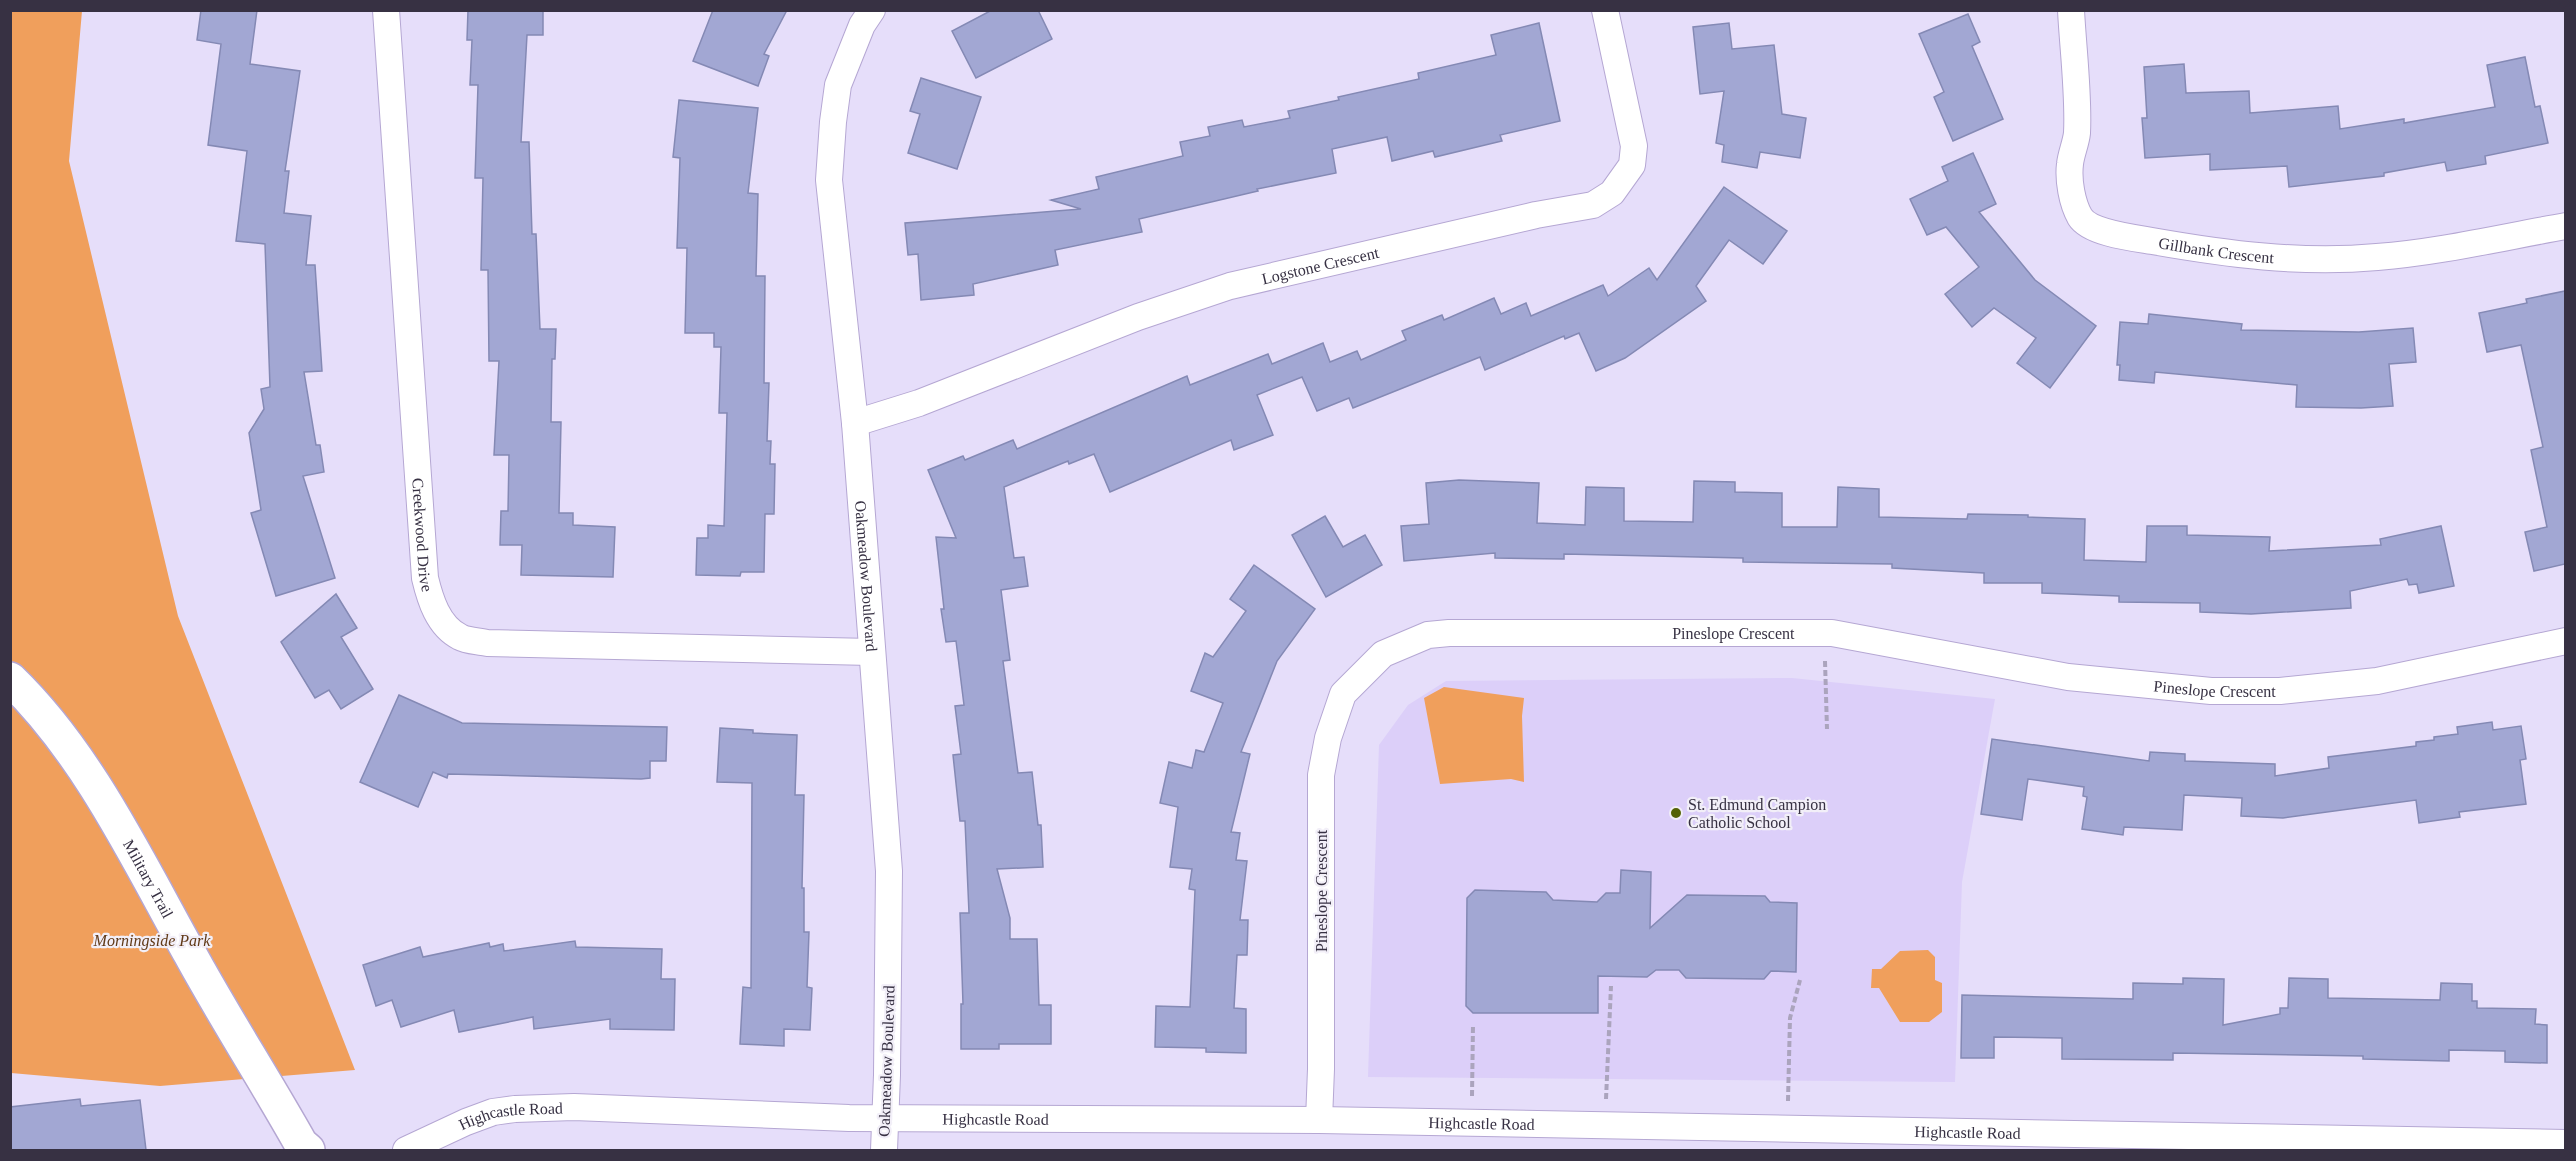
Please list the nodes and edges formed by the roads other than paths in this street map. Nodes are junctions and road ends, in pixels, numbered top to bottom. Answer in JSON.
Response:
{"nodes":[{"id":1,"x":386,"y":10,"type":"edge"},
{"id":2,"x":872,"y":10,"type":"edge"},
{"id":3,"x":1605,"y":10,"type":"edge"},
{"id":4,"x":2071,"y":10,"type":"edge"},
{"id":5,"x":2565,"y":226,"type":"edge"},
{"id":6,"x":855,"y":423,"type":"junction"},
{"id":7,"x":2565,"y":641,"type":"edge"},
{"id":8,"x":871,"y":652,"type":"junction"},
{"id":9,"x":10,"y":680,"type":"edge"},
{"id":10,"x":884,"y":1117,"type":"junction"},
{"id":11,"x":1318,"y":1120,"type":"junction"},
{"id":12,"x":2565,"y":1143,"type":"edge"},
{"id":13,"x":2340,"y":1145,"type":"edge"},
{"id":14,"x":308,"y":1150,"type":"edge"},
{"id":15,"x":406,"y":1150,"type":"edge"},
{"id":16,"x":884,"y":1150,"type":"edge"}],
"edges":[{"from":1,"to":8,"type":"street","name":"Creekwood Drive"},
{"from":2,"to":6,"type":"street","name":"Oakmeadow Boulevard"},
{"from":3,"to":6,"type":"street","name":"Logstone Crescent"},
{"from":4,"to":5,"type":"street","name":"Gillbank Crescent"},
{"from":6,"to":8,"type":"street","name":"Oakmeadow Boulevard"},
{"from":7,"to":11,"type":"street","name":"Pineslope Crescent"},
{"from":8,"to":10,"type":"street","name":"Oakmeadow Boulevard"},
{"from":9,"to":14,"type":"street","name":"Military Trail"},
{"from":10,"to":11,"type":"street","name":"Highcastle Road"},
{"from":10,"to":15,"type":"street","name":"Highcastle Road"},
{"from":10,"to":16,"type":"street","name":"Oakmeadow Boulevard"},
{"from":11,"to":13,"type":"street","name":"Highcastle Road"},
{"from":12,"to":13,"type":"street","name":"Highcastle Road"}]}
